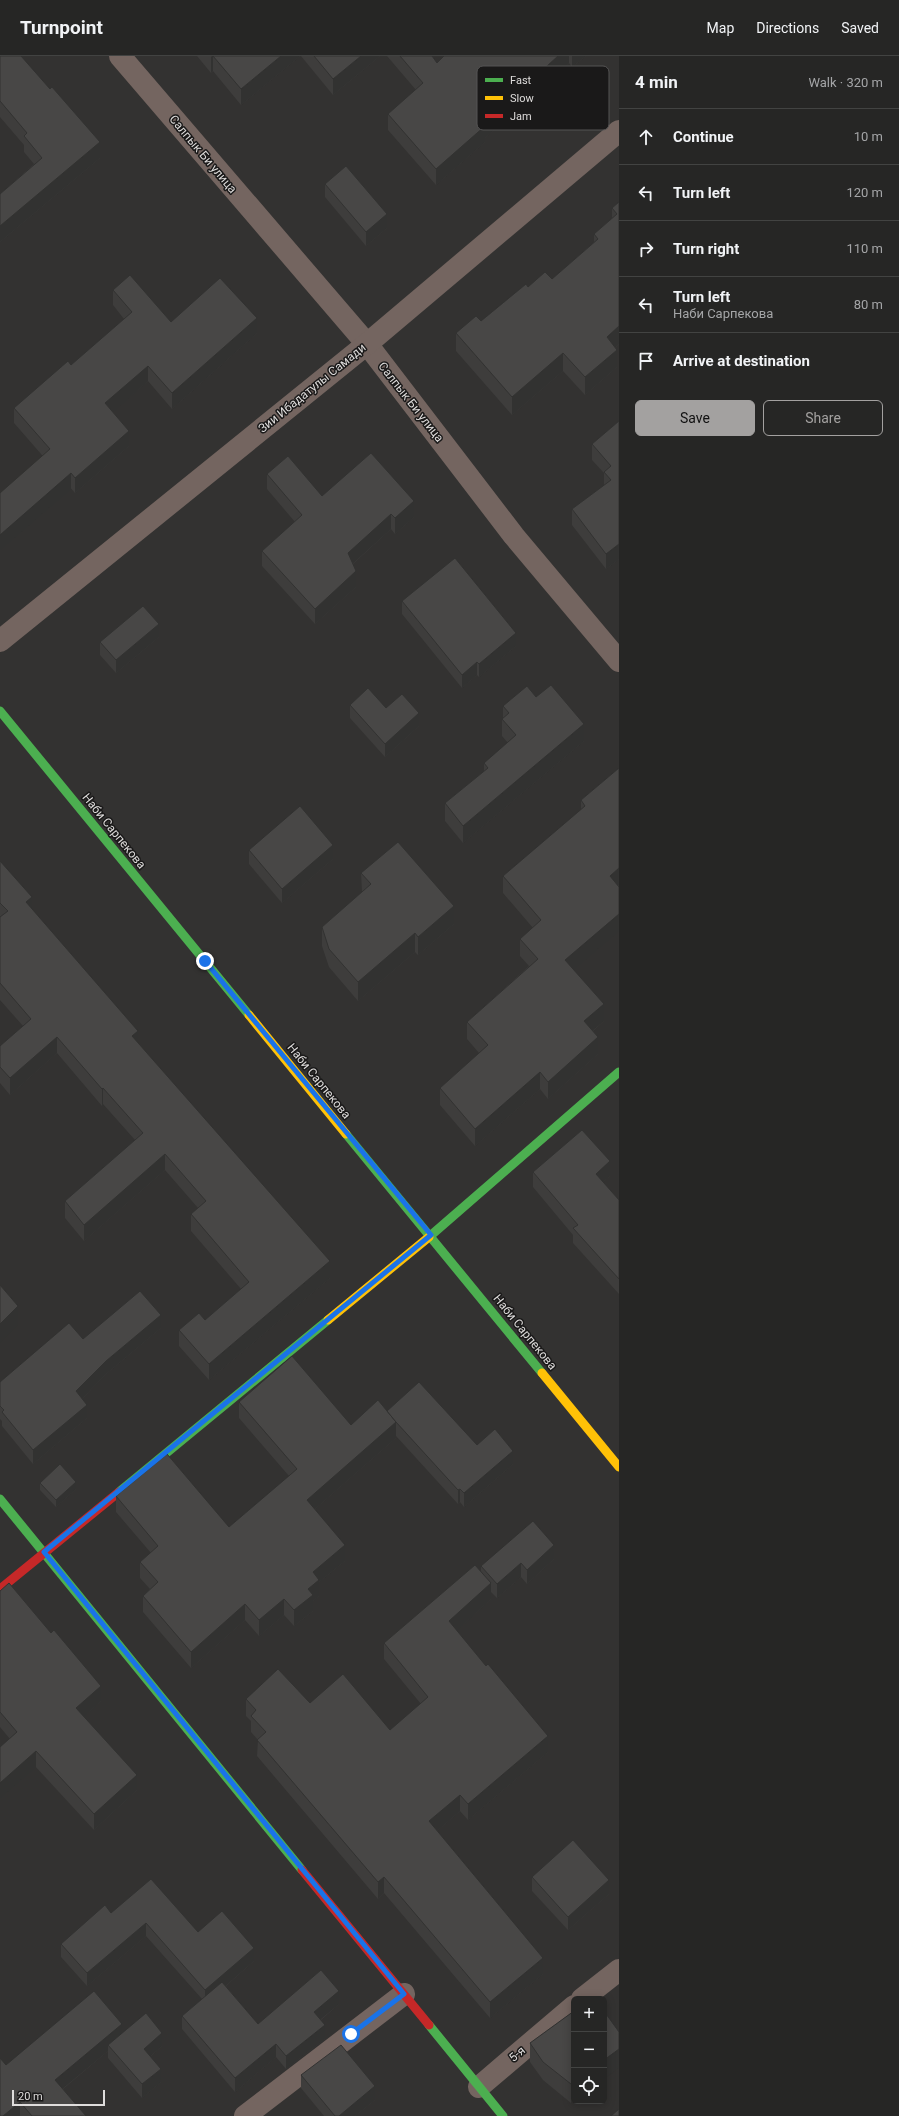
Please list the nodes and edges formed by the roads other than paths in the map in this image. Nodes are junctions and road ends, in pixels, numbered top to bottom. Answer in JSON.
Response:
{"nodes":[{"id":1,"x":120,"y":56,"type":"edge"},
{"id":2,"x":619,"y":130,"type":"edge"},
{"id":3,"x":367,"y":344,"type":"junction"},
{"id":4,"x":0,"y":641,"type":"edge"},
{"id":5,"x":619,"y":661,"type":"edge"},
{"id":6,"x":0,"y":711,"type":"edge"},
{"id":7,"x":619,"y":1072,"type":"edge"},
{"id":8,"x":431,"y":1235,"type":"junction"},
{"id":9,"x":619,"y":1467,"type":"edge"},
{"id":10,"x":0,"y":1500,"type":"edge"},
{"id":11,"x":44,"y":1552,"type":"junction"},
{"id":12,"x":0,"y":1589,"type":"edge"},
{"id":13,"x":619,"y":1970,"type":"edge"},
{"id":14,"x":404,"y":1994,"type":"junction"},
{"id":15,"x":586,"y":1996,"type":"edge"},
{"id":16,"x":571,"y":2009,"type":"edge"},
{"id":17,"x":479,"y":2087,"type":"junction"},
{"id":18,"x":245,"y":2116,"type":"edge"},
{"id":19,"x":503,"y":2116,"type":"edge"}],
"edges":[{"from":1,"to":3,"type":"street","name":"Салпык Би улица"},
{"from":2,"to":3,"type":"street","name":"Зии Ибадатулы Самади"},
{"from":3,"to":4,"type":"street","name":"Зии Ибадатулы Самади"},
{"from":3,"to":5,"type":"street","name":"Салпык Би улица"},
{"from":6,"to":8,"type":"street","name":"Наби Сарпекова"},
{"from":7,"to":8,"type":"street"},
{"from":8,"to":9,"type":"street","name":"Наби Сарпекова"},
{"from":8,"to":11,"type":"street"},
{"from":10,"to":11,"type":"street"},
{"from":11,"to":12,"type":"street"},
{"from":11,"to":14,"type":"street"},
{"from":13,"to":15,"type":"street"},
{"from":14,"to":17,"type":"street"},
{"from":14,"to":18,"type":"street"},
{"from":16,"to":17,"type":"street","name":"5-я"},
{"from":17,"to":19,"type":"street"}]}
